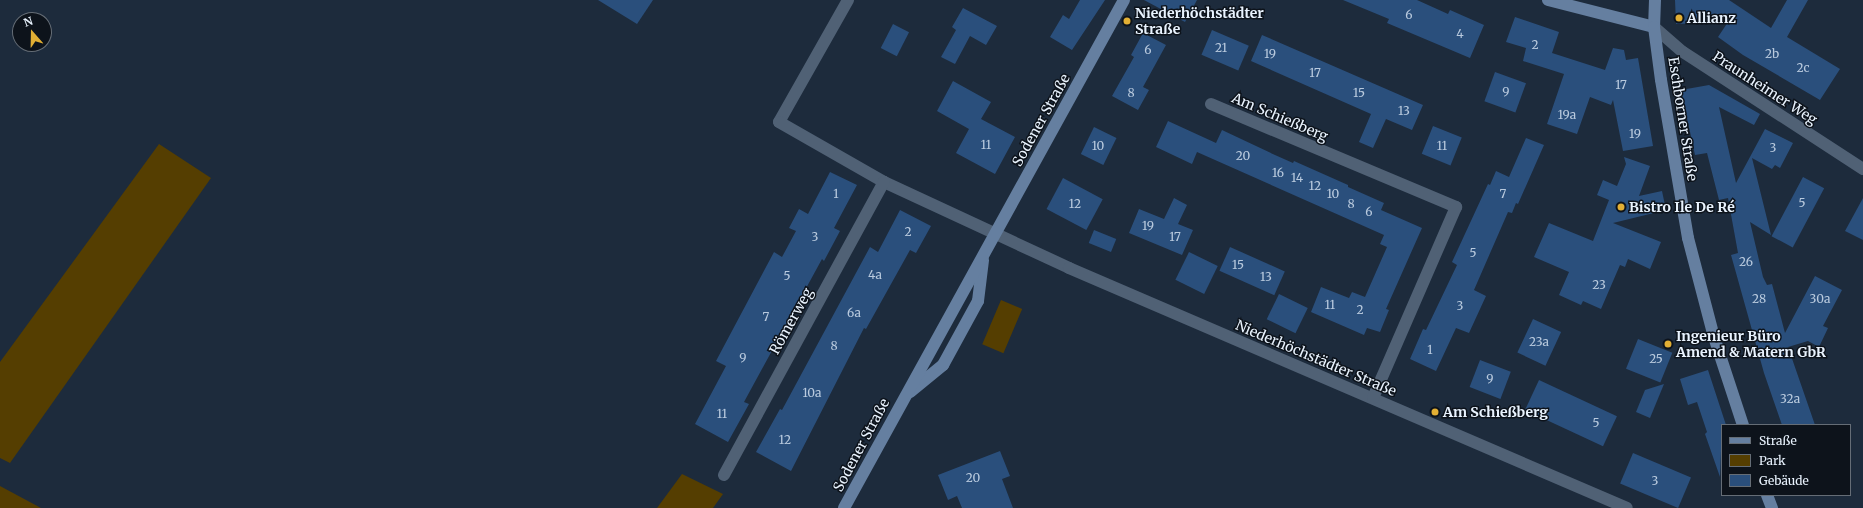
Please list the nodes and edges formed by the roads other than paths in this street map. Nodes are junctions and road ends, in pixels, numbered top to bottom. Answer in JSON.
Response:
{"nodes":[{"id":1,"x":848,"y":0,"type":"edge"},
{"id":2,"x":1124,"y":0,"type":"edge"},
{"id":3,"x":1548,"y":0,"type":"edge"},
{"id":4,"x":1654,"y":0,"type":"edge"},
{"id":5,"x":1654,"y":27,"type":"junction"},
{"id":6,"x":1211,"y":104,"type":"dead end"},
{"id":7,"x":1863,"y":169,"type":"edge"},
{"id":8,"x":884,"y":182,"type":"junction"},
{"id":9,"x":995,"y":234,"type":"junction"},
{"id":10,"x":984,"y":255,"type":"junction"},
{"id":11,"x":904,"y":397,"type":"junction"},
{"id":12,"x":1373,"y":398,"type":"junction"},
{"id":13,"x":1743,"y":424,"type":"edge"},
{"id":14,"x":724,"y":475,"type":"dead end"},
{"id":15,"x":1767,"y":496,"type":"edge"},
{"id":16,"x":844,"y":508,"type":"edge"},
{"id":17,"x":1627,"y":508,"type":"edge"},
{"id":18,"x":1772,"y":508,"type":"edge"}],
"edges":[{"from":1,"to":8,"type":"street","name":"Niederhöchstädter Straße"},
{"from":2,"to":9,"type":"main road","name":"Sodener Straße"},
{"from":3,"to":5,"type":"main road"},
{"from":4,"to":5,"type":"main road","name":"Eschborner Straße"},
{"from":5,"to":7,"type":"street","name":"Praunheimer Weg"},
{"from":5,"to":13,"type":"main road","name":"Eschborner Straße"},
{"from":6,"to":12,"type":"street","name":"Am Schießberg"},
{"from":8,"to":9,"type":"street","name":"Niederhöchstädter Straße"},
{"from":8,"to":14,"type":"street","name":"Römerweg"},
{"from":9,"to":10,"type":"main road","name":"Sodener Straße"},
{"from":9,"to":12,"type":"street","name":"Niederhöchstädter Straße"},
{"from":10,"to":11,"type":"main road","name":"Sodener Straße"},
{"from":10,"to":11,"type":"main road","name":"Sodener Straße"},
{"from":11,"to":16,"type":"main road","name":"Sodener Straße"},
{"from":12,"to":17,"type":"street","name":"Niederhöchstädter Straße"},
{"from":15,"to":18,"type":"main road"}]}
